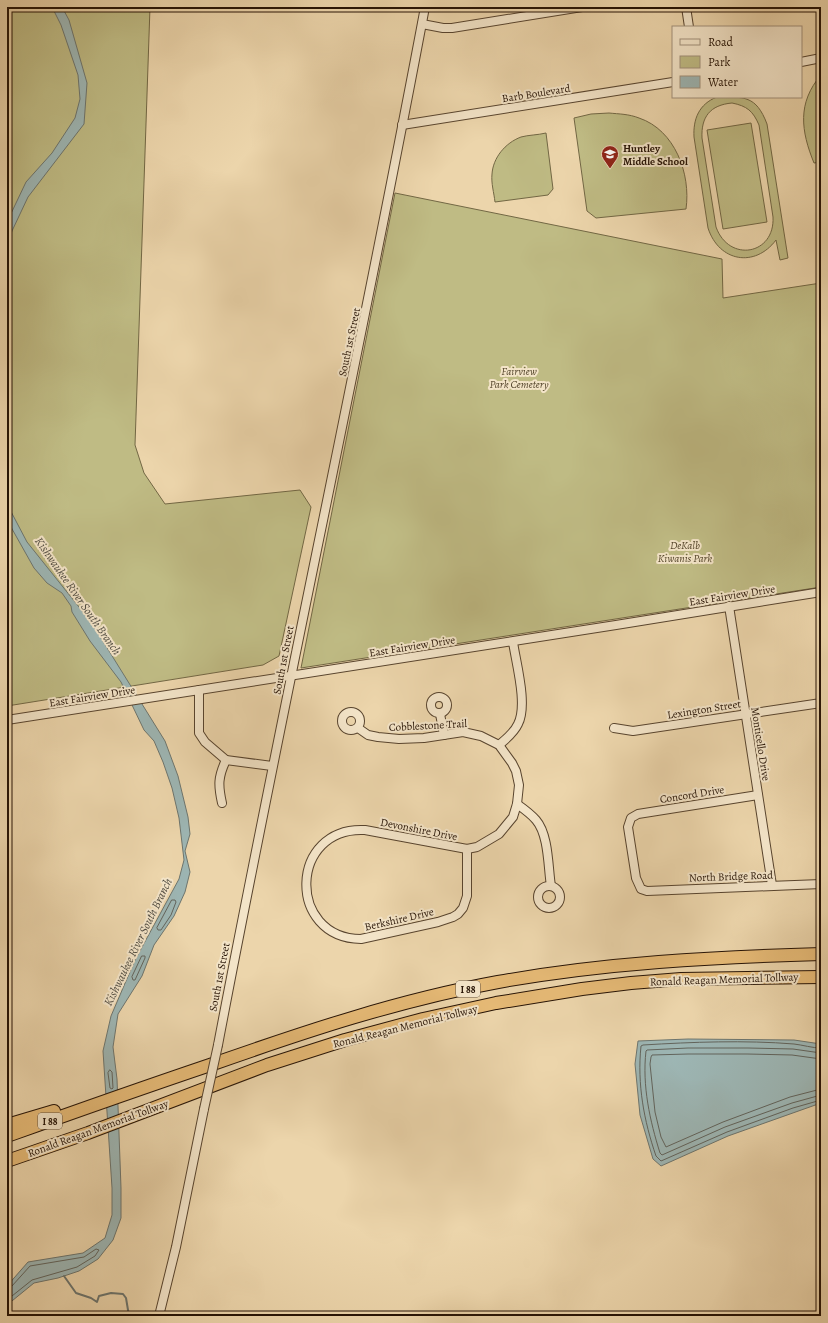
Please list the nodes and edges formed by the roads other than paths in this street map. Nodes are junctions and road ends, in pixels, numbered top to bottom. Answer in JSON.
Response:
{"nodes":[{"id":1,"x":425,"y":7,"type":"edge"},
{"id":2,"x":582,"y":7,"type":"edge"},
{"id":3,"x":686,"y":7,"type":"edge"},
{"id":4,"x":422,"y":24,"type":"junction"},
{"id":5,"x":689,"y":26,"type":"edge"},
{"id":6,"x":821,"y":58,"type":"edge"},
{"id":7,"x":802,"y":62,"type":"edge"},
{"id":8,"x":672,"y":82,"type":"edge"},
{"id":9,"x":402,"y":125,"type":"junction"},
{"id":10,"x":821,"y":592,"type":"edge"},
{"id":11,"x":728,"y":606,"type":"junction"},
{"id":12,"x":512,"y":642,"type":"junction"},
{"id":13,"x":291,"y":676,"type":"junction"},
{"id":14,"x":199,"y":690,"type":"junction"},
{"id":15,"x":821,"y":703,"type":"edge"},
{"id":16,"x":440,"y":714,"type":"dead end"},
{"id":17,"x":745,"y":714,"type":"junction"},
{"id":18,"x":7,"y":720,"type":"edge"},
{"id":19,"x":358,"y":728,"type":"dead end"},
{"id":20,"x":614,"y":728,"type":"dead end"},
{"id":21,"x":444,"y":735,"type":"junction"},
{"id":22,"x":499,"y":745,"type":"junction"},
{"id":23,"x":226,"y":760,"type":"junction"},
{"id":24,"x":272,"y":766,"type":"junction"},
{"id":25,"x":758,"y":795,"type":"junction"},
{"id":26,"x":222,"y":803,"type":"dead end"},
{"id":27,"x":518,"y":804,"type":"junction"},
{"id":28,"x":468,"y":849,"type":"junction"},
{"id":29,"x":310,"y":863,"type":"joint"},
{"id":30,"x":821,"y":884,"type":"edge"},
{"id":31,"x":772,"y":885,"type":"junction"},
{"id":32,"x":551,"y":886,"type":"dead end"},
{"id":33,"x":642,"y":890,"type":"joint"},
{"id":34,"x":821,"y":954,"type":"edge"},
{"id":35,"x":821,"y":977,"type":"edge"},
{"id":36,"x":93,"y":1104,"type":"junction"},
{"id":37,"x":7,"y":1125,"type":"edge"},
{"id":38,"x":7,"y":1136,"type":"edge"},
{"id":39,"x":7,"y":1162,"type":"edge"},
{"id":40,"x":159,"y":1316,"type":"edge"}],
"edges":[{"from":1,"to":4,"type":"street","name":"South 1st Street"},
{"from":2,"to":4,"type":"street"},
{"from":3,"to":5,"type":"street"},
{"from":4,"to":9,"type":"street","name":"South 1st Street"},
{"from":6,"to":7,"type":"street"},
{"from":8,"to":9,"type":"street","name":"Barb Boulevard"},
{"from":9,"to":13,"type":"street","name":"South 1st Street"},
{"from":10,"to":11,"type":"street","name":"East Fairview Drive"},
{"from":11,"to":12,"type":"street","name":"East Fairview Drive"},
{"from":11,"to":17,"type":"street","name":"Monticello Drive"},
{"from":12,"to":13,"type":"street","name":"East Fairview Drive"},
{"from":12,"to":22,"type":"street"},
{"from":13,"to":14,"type":"street","name":"East Fairview Drive"},
{"from":13,"to":24,"type":"street","name":"South 1st Street"},
{"from":14,"to":18,"type":"street","name":"East Fairview Drive"},
{"from":14,"to":23,"type":"street"},
{"from":15,"to":17,"type":"street","name":"Lexington Street"},
{"from":16,"to":21,"type":"street"},
{"from":17,"to":20,"type":"street","name":"Lexington Street"},
{"from":17,"to":25,"type":"street","name":"Monticello Drive"},
{"from":19,"to":21,"type":"street","name":"Cobblestone Trail"},
{"from":21,"to":22,"type":"street","name":"Cobblestone Trail"},
{"from":22,"to":27,"type":"street"},
{"from":23,"to":24,"type":"street"},
{"from":23,"to":26,"type":"street"},
{"from":24,"to":40,"type":"street","name":"South 1st Street","bridge":true},
{"from":25,"to":31,"type":"street","name":"Monticello Drive"},
{"from":25,"to":33,"type":"street","name":"Concord Drive"},
{"from":27,"to":28,"type":"street","name":"Devonshire Drive"},
{"from":27,"to":32,"type":"street"},
{"from":28,"to":29,"type":"street","name":"Devonshire Drive"},
{"from":28,"to":29,"type":"street","name":"Berkshire Drive"},
{"from":30,"to":31,"type":"street","name":"North Bridge Road"},
{"from":31,"to":33,"type":"street","name":"North Bridge Road"},
{"from":34,"to":36,"type":"highway","name":"Ronald Reagan Memorial Tollway","number":"I 88"},
{"from":35,"to":39,"type":"highway","name":"Ronald Reagan Memorial Tollway","number":"I 88"},
{"from":36,"to":37,"type":"highway"},
{"from":36,"to":38,"type":"highway","name":"Ronald Reagan Memorial Tollway","number":"I 88"}]}
